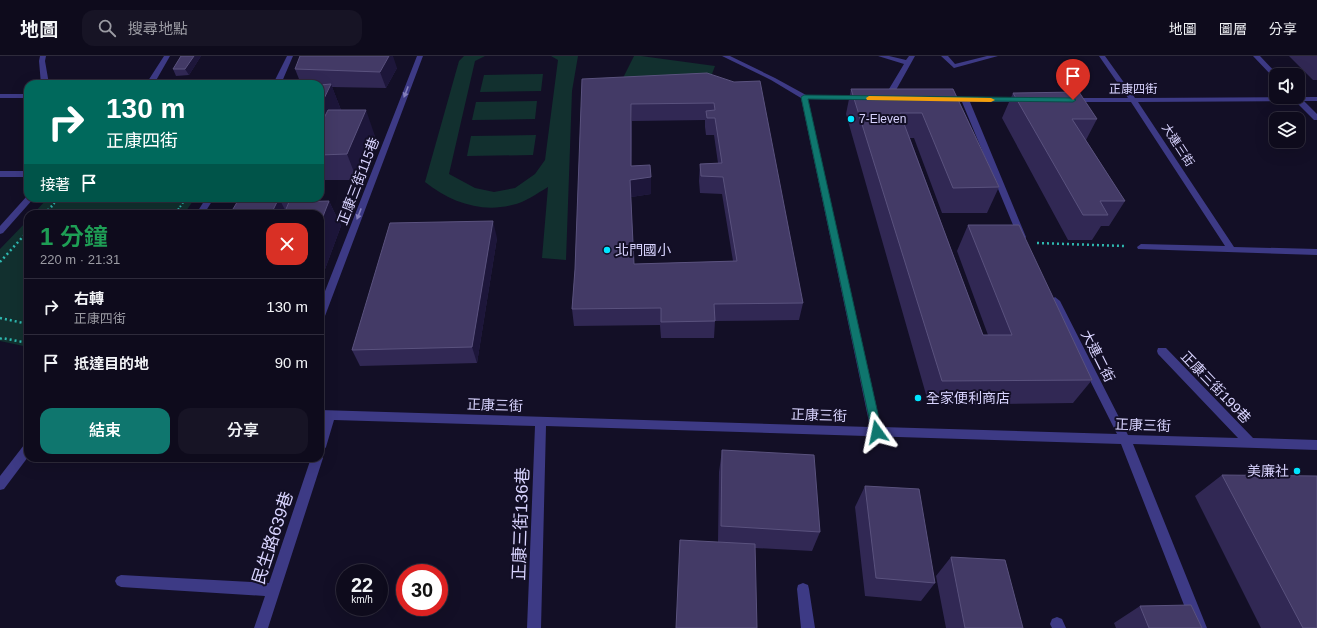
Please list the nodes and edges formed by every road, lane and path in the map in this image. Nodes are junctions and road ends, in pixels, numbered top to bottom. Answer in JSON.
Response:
{"nodes":[{"id":1,"x":42,"y":56,"type":"edge"},
{"id":2,"x":167,"y":56,"type":"edge"},
{"id":3,"x":290,"y":56,"type":"edge"},
{"id":4,"x":420,"y":56,"type":"edge"},
{"id":5,"x":725,"y":56,"type":"edge"},
{"id":6,"x":882,"y":56,"type":"edge"},
{"id":7,"x":944,"y":56,"type":"edge"},
{"id":8,"x":995,"y":56,"type":"edge"},
{"id":9,"x":1102,"y":56,"type":"edge"},
{"id":10,"x":1256,"y":56,"type":"edge"},
{"id":11,"x":910,"y":60,"type":"edge"},
{"id":12,"x":1269,"y":70,"type":"edge"},
{"id":13,"x":44,"y":80,"type":"edge"},
{"id":14,"x":152,"y":80,"type":"edge"},
{"id":15,"x":279,"y":80,"type":"edge"},
{"id":16,"x":0,"y":96,"type":"edge"},
{"id":17,"x":24,"y":96,"type":"edge"},
{"id":18,"x":804,"y":97,"type":"junction"},
{"id":19,"x":1269,"y":98,"type":"edge"},
{"id":20,"x":1305,"y":98,"type":"edge"},
{"id":21,"x":1317,"y":98,"type":"edge"},
{"id":22,"x":950,"y":100,"type":"edge"},
{"id":23,"x":965,"y":100,"type":"junction"},
{"id":24,"x":1027,"y":100,"type":"edge"},
{"id":25,"x":1065,"y":100,"type":"edge"},
{"id":26,"x":1134,"y":100,"type":"junction"},
{"id":27,"x":1302,"y":104,"type":"edge"},
{"id":28,"x":1317,"y":118,"type":"edge"},
{"id":29,"x":0,"y":174,"type":"edge"},
{"id":30,"x":24,"y":174,"type":"edge"},
{"id":31,"x":26,"y":202,"type":"edge"},
{"id":32,"x":55,"y":202,"type":"edge"},
{"id":33,"x":48,"y":210,"type":"edge"},
{"id":34,"x":0,"y":231,"type":"edge"},
{"id":35,"x":24,"y":235,"type":"edge"},
{"id":36,"x":1026,"y":246,"type":"joint"},
{"id":37,"x":1141,"y":247,"type":"joint"},
{"id":38,"x":1231,"y":249,"type":"junction"},
{"id":39,"x":1317,"y":252,"type":"edge"},
{"id":40,"x":0,"y":262,"type":"edge"},
{"id":41,"x":1050,"y":292,"type":"edge"},
{"id":42,"x":324,"y":306,"type":"edge"},
{"id":43,"x":0,"y":318,"type":"edge"},
{"id":44,"x":24,"y":323,"type":"edge"},
{"id":45,"x":0,"y":340,"type":"edge"},
{"id":46,"x":24,"y":342,"type":"edge"},
{"id":47,"x":1162,"y":351,"type":"dead end"},
{"id":48,"x":325,"y":415,"type":"edge"},
{"id":49,"x":541,"y":422,"type":"junction"},
{"id":50,"x":877,"y":432,"type":"junction"},
{"id":51,"x":1125,"y":439,"type":"junction"},
{"id":52,"x":1250,"y":443,"type":"junction"},
{"id":53,"x":1317,"y":445,"type":"edge"},
{"id":54,"x":24,"y":453,"type":"edge"},
{"id":55,"x":315,"y":462,"type":"edge"},
{"id":56,"x":0,"y":485,"type":"edge"},
{"id":57,"x":121,"y":581,"type":"dead end"},
{"id":58,"x":803,"y":589,"type":"dead end"},
{"id":59,"x":274,"y":590,"type":"junction"},
{"id":60,"x":261,"y":628,"type":"edge"},
{"id":61,"x":534,"y":628,"type":"edge"},
{"id":62,"x":808,"y":628,"type":"edge"},
{"id":63,"x":1200,"y":628,"type":"edge"}],
"edges":[{"from":1,"to":13,"type":"street"},
{"from":2,"to":14,"type":"street"},
{"from":3,"to":15,"type":"street"},
{"from":4,"to":42,"type":"street","name":"正康三街115巷","one_way":true},
{"from":5,"to":18,"type":"street"},
{"from":6,"to":11,"type":"street"},
{"from":7,"to":8,"type":"street"},
{"from":9,"to":26,"type":"street","name":"大連三街"},
{"from":10,"to":12,"type":"street"},
{"from":11,"to":18,"type":"street"},
{"from":16,"to":17,"type":"street"},
{"from":18,"to":50,"type":"street"},
{"from":19,"to":26,"type":"street","name":"正康四街"},
{"from":20,"to":21,"type":"street","name":"正康四街"},
{"from":22,"to":23,"type":"street"},
{"from":23,"to":24,"type":"street"},
{"from":23,"to":36,"type":"street"},
{"from":25,"to":26,"type":"street","name":"正康四街"},
{"from":26,"to":38,"type":"street","name":"大連三街"},
{"from":27,"to":28,"type":"street"},
{"from":29,"to":30,"type":"street"},
{"from":31,"to":34,"type":"street"},
{"from":32,"to":33,"type":"path"},
{"from":35,"to":40,"type":"path"},
{"from":36,"to":37,"type":"path"},
{"from":37,"to":38,"type":"street"},
{"from":38,"to":39,"type":"street"},
{"from":41,"to":51,"type":"street","name":"大連二街"},
{"from":43,"to":44,"type":"path"},
{"from":45,"to":46,"type":"path"},
{"from":47,"to":52,"type":"street","name":"正康三街199巷"},
{"from":48,"to":49,"type":"street","name":"正康三街"},
{"from":49,"to":50,"type":"street","name":"正康三街"},
{"from":49,"to":61,"type":"street","name":"正康三街136巷"},
{"from":50,"to":51,"type":"street","name":"正康三街"},
{"from":51,"to":52,"type":"street","name":"正康三街"},
{"from":51,"to":63,"type":"street","name":"大連二街"},
{"from":52,"to":53,"type":"street","name":"正康三街"},
{"from":54,"to":56,"type":"street"},
{"from":55,"to":59,"type":"street","name":"民生路639巷"},
{"from":57,"to":59,"type":"street"},
{"from":58,"to":62,"type":"street"},
{"from":59,"to":60,"type":"street","name":"民生路639巷"}]}
